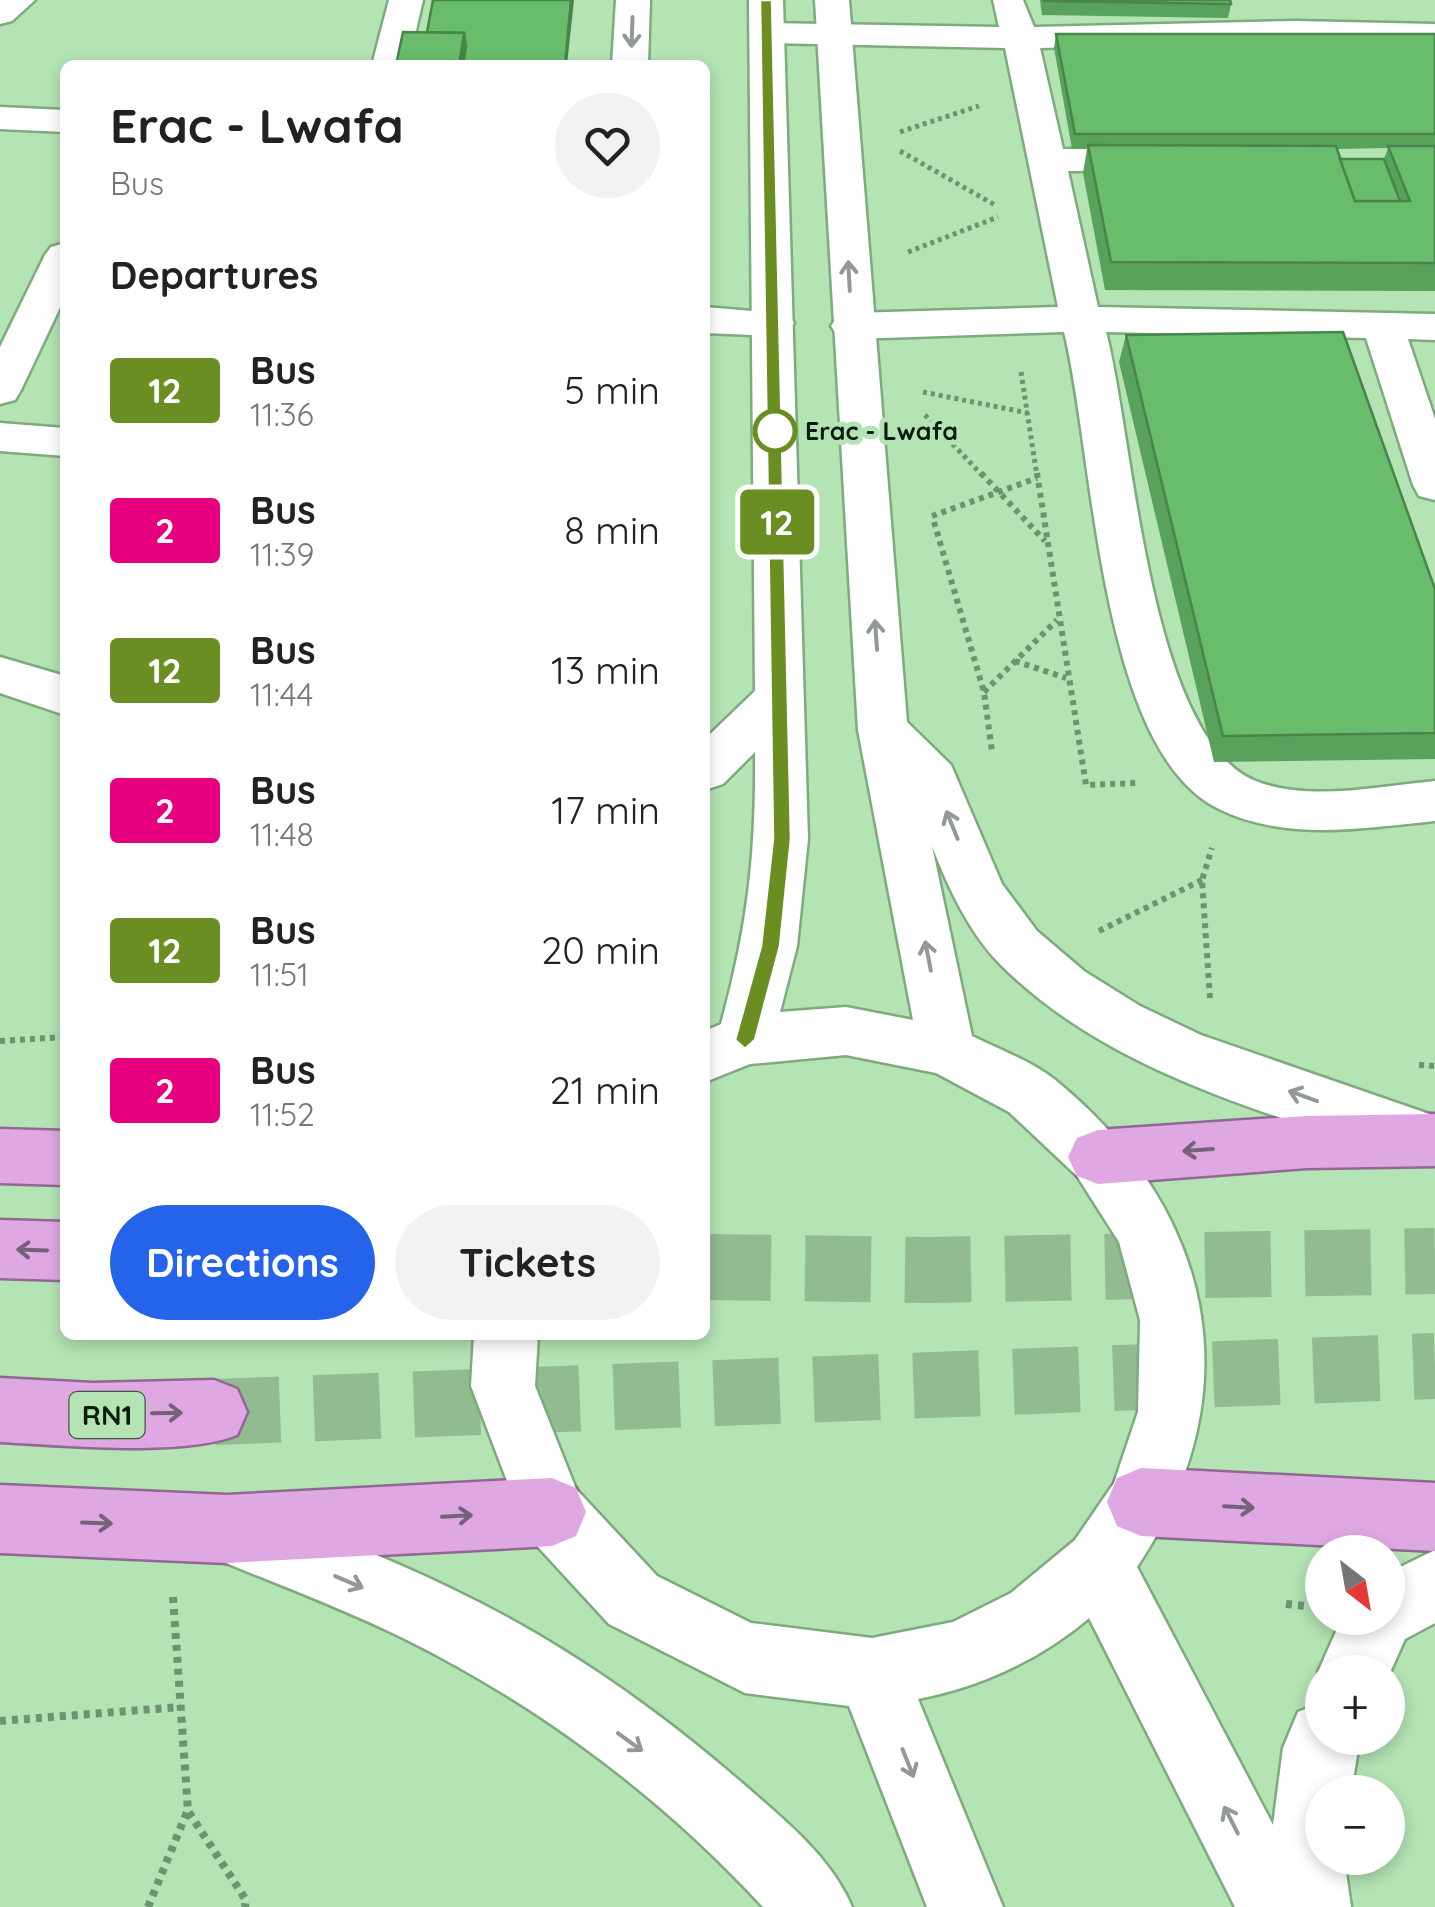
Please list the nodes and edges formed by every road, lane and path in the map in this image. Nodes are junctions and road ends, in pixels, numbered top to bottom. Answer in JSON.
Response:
{"nodes":[{"id":1,"x":18,"y":0,"type":"edge"},
{"id":2,"x":406,"y":0,"type":"edge"},
{"id":3,"x":633,"y":0,"type":"edge"},
{"id":4,"x":1008,"y":0,"type":"edge"},
{"id":5,"x":0,"y":14,"type":"edge"},
{"id":6,"x":1288,"y":16,"type":"edge"},
{"id":7,"x":767,"y":17,"type":"edge"},
{"id":8,"x":834,"y":17,"type":"edge"},
{"id":9,"x":1435,"y":34,"type":"edge"},
{"id":10,"x":1020,"y":38,"type":"junction"},
{"id":11,"x":391,"y":60,"type":"edge"},
{"id":12,"x":630,"y":60,"type":"edge"},
{"id":13,"x":0,"y":118,"type":"edge"},
{"id":14,"x":60,"y":121,"type":"edge"},
{"id":15,"x":982,"y":122,"type":"dead end"},
{"id":16,"x":893,"y":134,"type":"dead end"},
{"id":17,"x":1047,"y":160,"type":"junction"},
{"id":18,"x":1202,"y":161,"type":"edge"},
{"id":19,"x":897,"y":165,"type":"dead end"},
{"id":20,"x":993,"y":189,"type":"dead end"},
{"id":21,"x":995,"y":206,"type":"junction"},
{"id":22,"x":906,"y":235,"type":"dead end"},
{"id":23,"x":60,"y":277,"type":"edge"},
{"id":24,"x":710,"y":320,"type":"edge"},
{"id":25,"x":1080,"y":320,"type":"junction"},
{"id":26,"x":773,"y":322,"type":"junction"},
{"id":27,"x":852,"y":326,"type":"junction"},
{"id":28,"x":1383,"y":327,"type":"junction"},
{"id":29,"x":1435,"y":327,"type":"edge"},
{"id":30,"x":1020,"y":364,"type":"dead end"},
{"id":31,"x":922,"y":373,"type":"dead end"},
{"id":32,"x":0,"y":390,"type":"edge"},
{"id":33,"x":923,"y":392,"type":"junction"},
{"id":34,"x":1028,"y":413,"type":"junction"},
{"id":35,"x":924,"y":415,"type":"junction"},
{"id":36,"x":926,"y":432,"type":"dead end"},
{"id":37,"x":0,"y":437,"type":"edge"},
{"id":38,"x":60,"y":442,"type":"edge"},
{"id":39,"x":1037,"y":478,"type":"junction"},
{"id":40,"x":1435,"y":486,"type":"edge"},
{"id":41,"x":998,"y":493,"type":"junction"},
{"id":42,"x":931,"y":499,"type":"dead end"},
{"id":43,"x":932,"y":516,"type":"junction"},
{"id":44,"x":1046,"y":542,"type":"junction"},
{"id":45,"x":1058,"y":620,"type":"junction"},
{"id":46,"x":1015,"y":661,"type":"junction"},
{"id":47,"x":0,"y":674,"type":"edge"},
{"id":48,"x":1066,"y":678,"type":"junction"},
{"id":49,"x":984,"y":692,"type":"junction"},
{"id":50,"x":60,"y":695,"type":"edge"},
{"id":51,"x":780,"y":696,"type":"junction"},
{"id":52,"x":883,"y":730,"type":"junction"},
{"id":53,"x":710,"y":765,"type":"edge"},
{"id":54,"x":995,"y":771,"type":"dead end"},
{"id":55,"x":1150,"y":782,"type":"dead end"},
{"id":56,"x":1230,"y":791,"type":"junction"},
{"id":57,"x":1435,"y":800,"type":"edge"},
{"id":58,"x":1202,"y":880,"type":"junction"},
{"id":59,"x":1092,"y":935,"type":"dead end"},
{"id":60,"x":1210,"y":1004,"type":"dead end"},
{"id":61,"x":60,"y":1038,"type":"edge"},
{"id":62,"x":0,"y":1041,"type":"edge"},
{"id":63,"x":725,"y":1048,"type":"edge"},
{"id":64,"x":946,"y":1052,"type":"junction"},
{"id":65,"x":1431,"y":1140,"type":"edge"},
{"id":66,"x":0,"y":1156,"type":"edge"},
{"id":67,"x":1098,"y":1157,"type":"junction"},
{"id":68,"x":60,"y":1158,"type":"edge"},
{"id":69,"x":0,"y":1249,"type":"edge"},
{"id":70,"x":60,"y":1252,"type":"edge"},
{"id":71,"x":506,"y":1340,"type":"edge"},
{"id":72,"x":0,"y":1410,"type":"edge"},
{"id":73,"x":214,"y":1412,"type":"tunnel mouth"},
{"id":74,"x":1142,"y":1502,"type":"junction"},
{"id":75,"x":552,"y":1512,"type":"junction"},
{"id":76,"x":1435,"y":1517,"type":"edge"},
{"id":77,"x":0,"y":1519,"type":"edge"},
{"id":78,"x":198,"y":1528,"type":"junction"},
{"id":79,"x":1098,"y":1564,"type":"junction"},
{"id":80,"x":1435,"y":1584,"type":"edge"},
{"id":81,"x":1405,"y":1601,"type":"edge"},
{"id":82,"x":872,"y":1673,"type":"junction"},
{"id":83,"x":180,"y":1707,"type":"junction"},
{"id":84,"x":0,"y":1721,"type":"edge"},
{"id":85,"x":1317,"y":1755,"type":"edge"},
{"id":86,"x":188,"y":1811,"type":"junction"},
{"id":87,"x":148,"y":1907,"type":"edge"},
{"id":88,"x":245,"y":1907,"type":"edge"},
{"id":89,"x":814,"y":1907,"type":"edge"},
{"id":90,"x":965,"y":1907,"type":"edge"},
{"id":91,"x":1275,"y":1907,"type":"edge"},
{"id":92,"x":1313,"y":1907,"type":"edge"}],
"edges":[{"from":1,"to":5,"type":"main road"},
{"from":2,"to":11,"type":"main road"},
{"from":3,"to":12,"type":"main road","one_way":true},
{"from":4,"to":10,"type":"main road"},
{"from":6,"to":9,"type":"main road"},
{"from":6,"to":10,"type":"main road"},
{"from":7,"to":8,"type":"main road"},
{"from":7,"to":26,"type":"main road"},
{"from":8,"to":10,"type":"main road"},
{"from":27,"to":8,"type":"main road","one_way":true},
{"from":10,"to":17,"type":"main road"},
{"from":13,"to":14,"type":"main road"},
{"from":15,"to":16,"type":"path"},
{"from":17,"to":18,"type":"main road"},
{"from":17,"to":25,"type":"main road"},
{"from":19,"to":21,"type":"path"},
{"from":20,"to":21,"type":"path"},
{"from":21,"to":22,"type":"path"},
{"from":23,"to":32,"type":"main road"},
{"from":24,"to":26,"type":"main road"},
{"from":25,"to":27,"type":"main road"},
{"from":25,"to":28,"type":"main road"},
{"from":25,"to":56,"type":"main road"},
{"from":26,"to":51,"type":"main road"},
{"from":52,"to":27,"type":"main road","one_way":true},
{"from":28,"to":29,"type":"main road"},
{"from":28,"to":40,"type":"main road"},
{"from":30,"to":34,"type":"path"},
{"from":31,"to":33,"type":"path"},
{"from":33,"to":34,"type":"path"},
{"from":33,"to":35,"type":"path"},
{"from":34,"to":39,"type":"path"},
{"from":35,"to":36,"type":"path"},
{"from":35,"to":41,"type":"path"},
{"from":37,"to":38,"type":"main road"},
{"from":39,"to":41,"type":"path"},
{"from":39,"to":44,"type":"path"},
{"from":41,"to":43,"type":"path"},
{"from":41,"to":44,"type":"path"},
{"from":42,"to":43,"type":"path"},
{"from":43,"to":49,"type":"path"},
{"from":44,"to":45,"type":"path"},
{"from":45,"to":46,"type":"path"},
{"from":45,"to":48,"type":"path"},
{"from":46,"to":48,"type":"path"},
{"from":46,"to":49,"type":"path"},
{"from":47,"to":50,"type":"main road"},
{"from":48,"to":55,"type":"path"},
{"from":49,"to":54,"type":"path"},
{"from":51,"to":53,"type":"main road"},
{"from":51,"to":63,"type":"main road"},
{"from":64,"to":52,"type":"main road","one_way":true},
{"from":65,"to":52,"type":"main road","one_way":true},
{"from":56,"to":57,"type":"main road"},
{"from":56,"to":58,"type":"path"},
{"from":58,"to":59,"type":"path"},
{"from":58,"to":60,"type":"path"},
{"from":61,"to":62,"type":"path"},
{"from":63,"to":64,"type":"main road"},
{"from":64,"to":67,"type":"main road"},
{"from":65,"to":67,"type":"highway","one_way":true},
{"from":66,"to":68,"type":"highway"},
{"from":67,"to":74,"type":"main road"},
{"from":70,"to":69,"type":"highway","one_way":true},
{"from":71,"to":75,"type":"main road"},
{"from":72,"to":73,"type":"highway","number":"RN1","one_way":true},
{"from":74,"to":76,"type":"highway","one_way":true},
{"from":74,"to":79,"type":"main road"},
{"from":78,"to":75,"type":"highway","one_way":true},
{"from":75,"to":82,"type":"main road"},
{"from":77,"to":78,"type":"highway","one_way":true},
{"from":78,"to":83,"type":"path"},
{"from":78,"to":89,"type":"main road","one_way":true},
{"from":79,"to":82,"type":"main road"},
{"from":91,"to":79,"type":"main road","one_way":true},
{"from":80,"to":81,"type":"main road"},
{"from":82,"to":90,"type":"main road","one_way":true},
{"from":83,"to":84,"type":"path"},
{"from":83,"to":86,"type":"path"},
{"from":85,"to":92,"type":"main road"},
{"from":86,"to":87,"type":"path"},
{"from":86,"to":88,"type":"path"}]}
